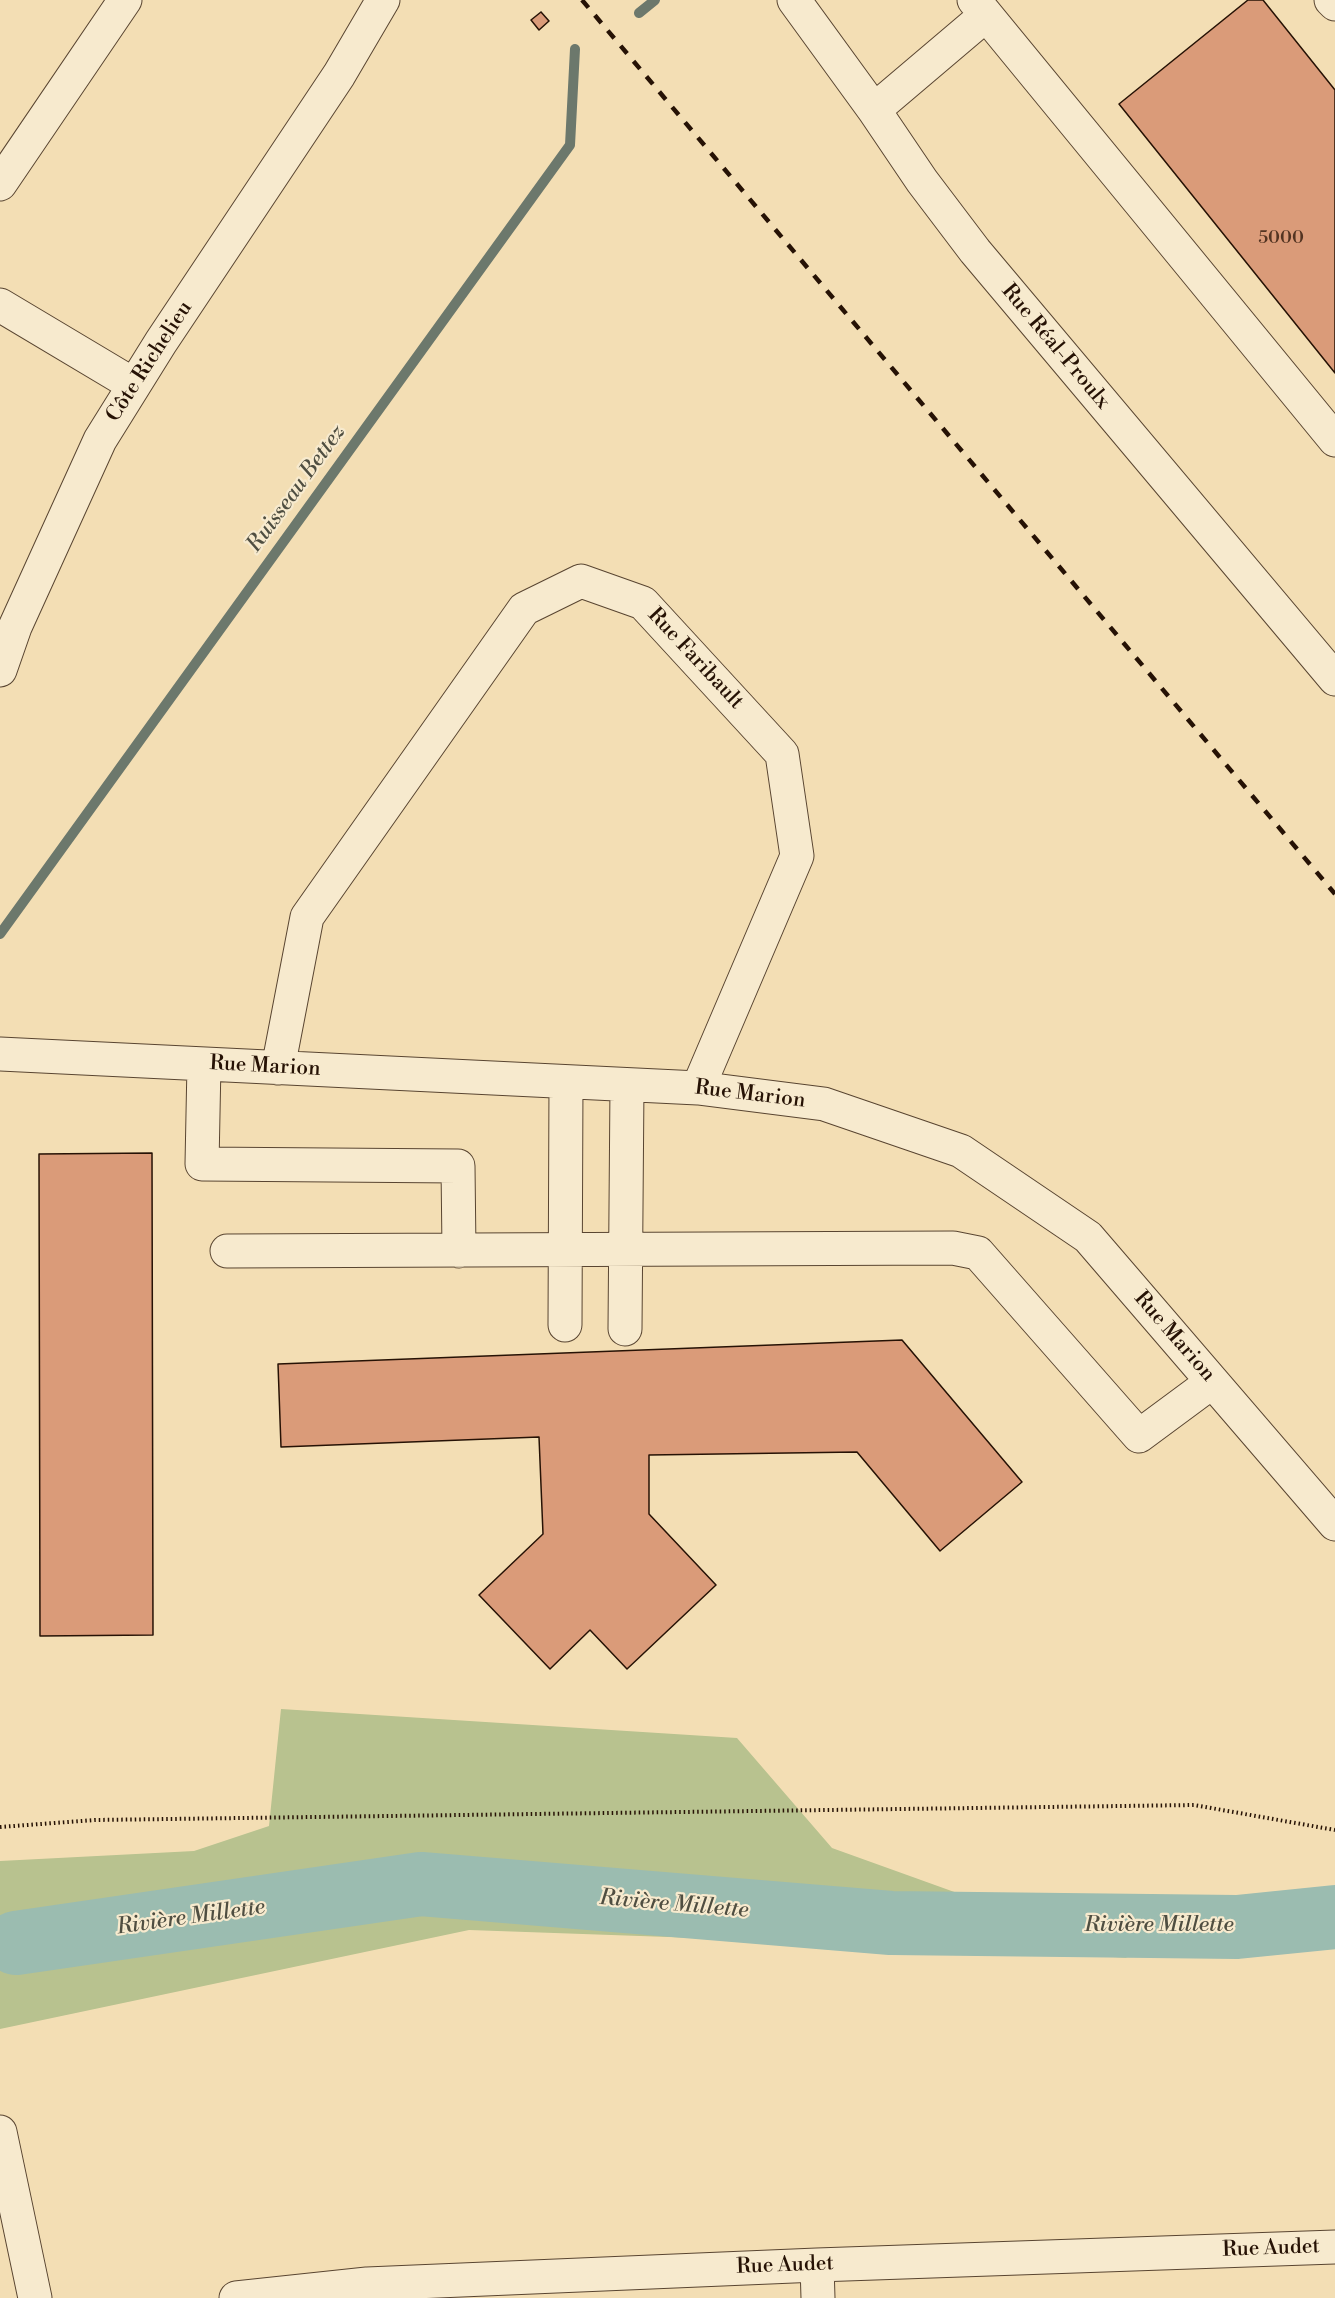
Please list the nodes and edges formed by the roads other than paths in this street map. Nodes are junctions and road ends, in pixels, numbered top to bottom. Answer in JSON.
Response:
{"nodes":[{"id":1,"x":125,"y":0,"type":"edge"},
{"id":2,"x":383,"y":0,"type":"edge"},
{"id":3,"x":408,"y":0,"type":"edge"},
{"id":4,"x":794,"y":0,"type":"edge"},
{"id":5,"x":1331,"y":0,"type":"edge"},
{"id":6,"x":1335,"y":4,"type":"edge"},
{"id":7,"x":980,"y":8,"type":"edge"},
{"id":8,"x":339,"y":75,"type":"junction"},
{"id":9,"x":874,"y":110,"type":"junction"},
{"id":10,"x":0,"y":184,"type":"edge"},
{"id":11,"x":0,"y":305,"type":"edge"},
{"id":12,"x":134,"y":385,"type":"junction"},
{"id":13,"x":1335,"y":440,"type":"edge"},
{"id":14,"x":0,"y":670,"type":"edge"},
{"id":15,"x":1335,"y":679,"type":"edge"},
{"id":16,"x":0,"y":1054,"type":"edge"},
{"id":17,"x":204,"y":1064,"type":"junction"},
{"id":18,"x":278,"y":1068,"type":"junction"},
{"id":19,"x":566,"y":1082,"type":"junction"},
{"id":20,"x":627,"y":1084,"type":"junction"},
{"id":21,"x":698,"y":1088,"type":"junction"},
{"id":22,"x":565,"y":1250,"type":"junction"},
{"id":23,"x":227,"y":1251,"type":"dead end"},
{"id":24,"x":459,"y":1251,"type":"junction"},
{"id":25,"x":625,"y":1251,"type":"junction"},
{"id":26,"x":565,"y":1325,"type":"dead end"},
{"id":27,"x":625,"y":1329,"type":"dead end"},
{"id":28,"x":1212,"y":1382,"type":"junction"},
{"id":29,"x":1335,"y":1524,"type":"edge"},
{"id":30,"x":0,"y":2132,"type":"edge"},
{"id":31,"x":1335,"y":2247,"type":"edge"},
{"id":32,"x":817,"y":2265,"type":"junction"},
{"id":33,"x":35,"y":2298,"type":"edge"},
{"id":34,"x":236,"y":2298,"type":"edge"},
{"id":35,"x":818,"y":2298,"type":"edge"}],
"edges":[{"from":1,"to":10,"type":"street"},
{"from":2,"to":8,"type":"street","name":"Côte Richelieu"},
{"from":3,"to":8,"type":"street","name":"Côte Richelieu"},
{"from":4,"to":9,"type":"street","name":"Rue Réal-Proulx"},
{"from":5,"to":6,"type":"street"},
{"from":7,"to":9,"type":"street"},
{"from":7,"to":13,"type":"street"},
{"from":8,"to":12,"type":"street","name":"Côte Richelieu"},
{"from":9,"to":15,"type":"street","name":"Rue Réal-Proulx"},
{"from":11,"to":12,"type":"street"},
{"from":12,"to":14,"type":"street","name":"Côte Richelieu"},
{"from":16,"to":17,"type":"street","name":"Rue Marion"},
{"from":17,"to":18,"type":"street","name":"Rue Marion"},
{"from":17,"to":24,"type":"street"},
{"from":18,"to":19,"type":"street","name":"Rue Marion"},
{"from":18,"to":21,"type":"street","name":"Rue Faribault"},
{"from":19,"to":20,"type":"street","name":"Rue Marion"},
{"from":19,"to":22,"type":"street"},
{"from":20,"to":21,"type":"street","name":"Rue Marion"},
{"from":20,"to":25,"type":"street"},
{"from":21,"to":28,"type":"street","name":"Rue Marion"},
{"from":22,"to":24,"type":"street"},
{"from":22,"to":25,"type":"street"},
{"from":22,"to":26,"type":"street"},
{"from":23,"to":24,"type":"street"},
{"from":25,"to":27,"type":"street"},
{"from":25,"to":28,"type":"street"},
{"from":28,"to":29,"type":"street","name":"Rue Marion"},
{"from":30,"to":33,"type":"street"},
{"from":31,"to":32,"type":"street","name":"Rue Audet"},
{"from":32,"to":34,"type":"street","name":"Rue Audet"},
{"from":32,"to":35,"type":"street"}]}
